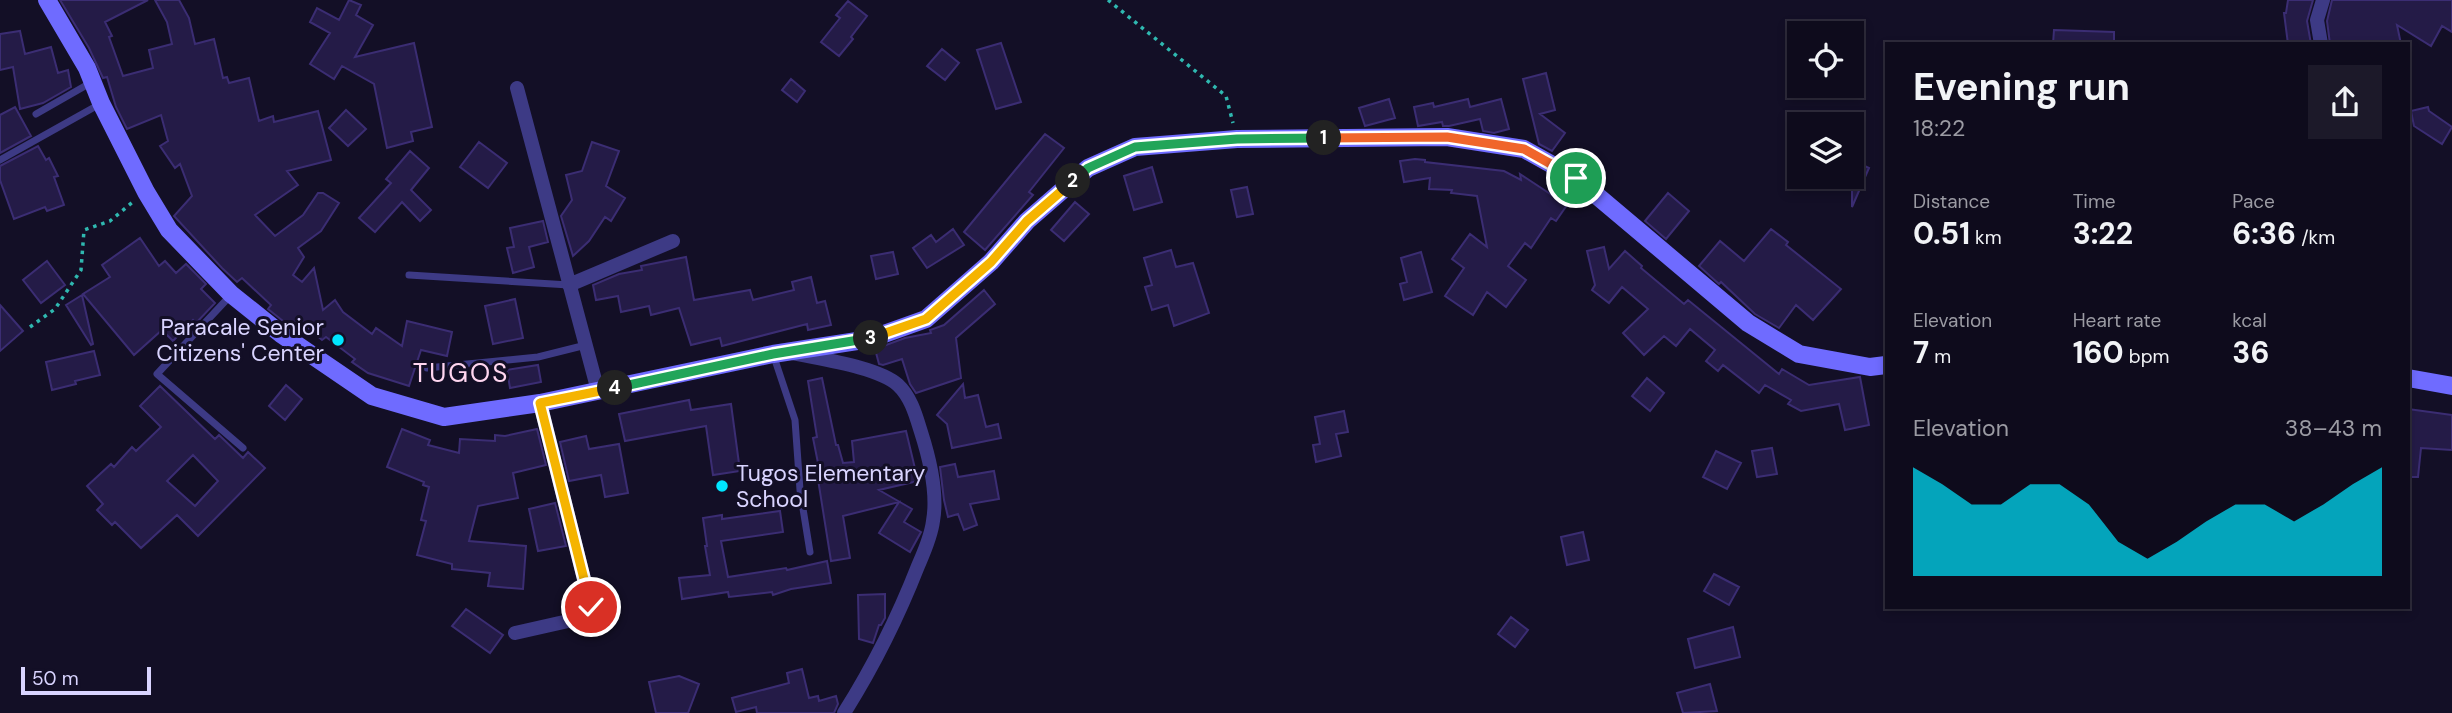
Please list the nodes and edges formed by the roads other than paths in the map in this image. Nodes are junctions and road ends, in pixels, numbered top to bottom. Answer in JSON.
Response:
{"nodes":[{"id":1,"x":47,"y":0,"type":"edge"},
{"id":2,"x":2323,"y":0,"type":"edge"},
{"id":3,"x":2321,"y":42,"type":"edge"},
{"id":4,"x":92,"y":82,"type":"junction"},
{"id":5,"x":517,"y":88,"type":"dead end"},
{"id":6,"x":101,"y":103,"type":"junction"},
{"id":7,"x":36,"y":114,"type":"dead end"},
{"id":8,"x":0,"y":160,"type":"edge"},
{"id":9,"x":673,"y":241,"type":"dead end"},
{"id":10,"x":409,"y":275,"type":"dead end"},
{"id":11,"x":569,"y":285,"type":"junction"},
{"id":12,"x":232,"y":294,"type":"junction"},
{"id":13,"x":587,"y":345,"type":"junction"},
{"id":14,"x":780,"y":353,"type":"junction"},
{"id":15,"x":1885,"y":365,"type":"edge"},
{"id":16,"x":427,"y":368,"type":"dead end"},
{"id":17,"x":2410,"y":378,"type":"edge"},
{"id":18,"x":2452,"y":386,"type":"edge"},
{"id":19,"x":598,"y":391,"type":"junction"},
{"id":20,"x":540,"y":403,"type":"junction"},
{"id":21,"x":243,"y":448,"type":"dead end"},
{"id":22,"x":810,"y":552,"type":"dead end"},
{"id":23,"x":515,"y":633,"type":"dead end"},
{"id":24,"x":844,"y":713,"type":"edge"}],
"edges":[{"from":1,"to":4,"type":"main road"},
{"from":2,"to":3,"type":"street"},
{"from":4,"to":6,"type":"main road"},
{"from":4,"to":7,"type":"lane"},
{"from":5,"to":11,"type":"street"},
{"from":6,"to":8,"type":"lane"},
{"from":6,"to":12,"type":"main road"},
{"from":9,"to":11,"type":"street"},
{"from":10,"to":11,"type":"lane"},
{"from":11,"to":13,"type":"street"},
{"from":12,"to":20,"type":"main road"},
{"from":12,"to":21,"type":"lane"},
{"from":13,"to":16,"type":"lane"},
{"from":13,"to":19,"type":"street"},
{"from":14,"to":15,"type":"main road"},
{"from":14,"to":19,"type":"main road"},
{"from":14,"to":22,"type":"lane"},
{"from":14,"to":24,"type":"street"},
{"from":17,"to":18,"type":"main road"},
{"from":19,"to":20,"type":"main road"},
{"from":20,"to":23,"type":"street"}]}
